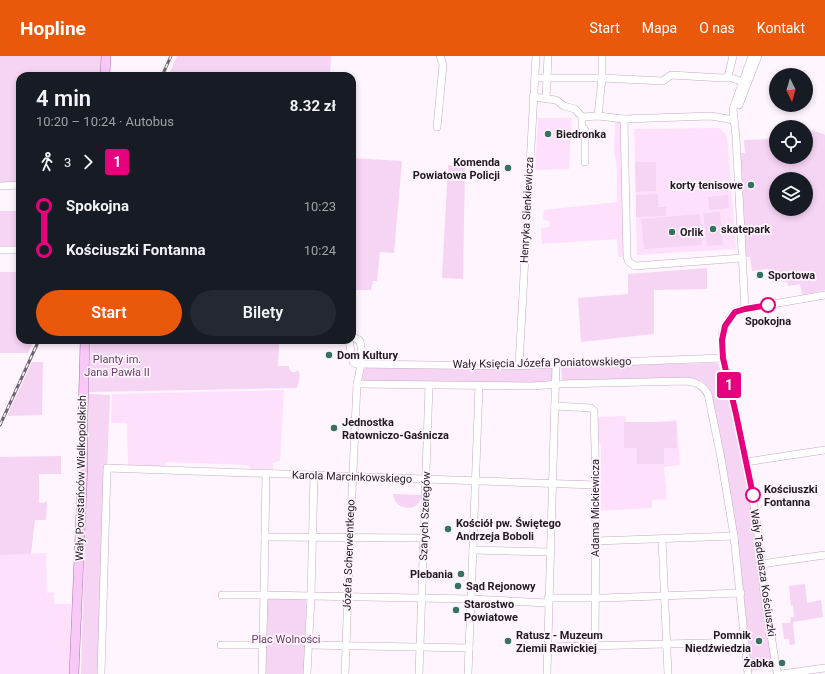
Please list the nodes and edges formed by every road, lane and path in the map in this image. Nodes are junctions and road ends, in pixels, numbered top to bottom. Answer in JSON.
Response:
{"nodes":[{"id":1,"x":106,"y":56,"type":"edge"},
{"id":2,"x":440,"y":56,"type":"edge"},
{"id":3,"x":536,"y":56,"type":"edge"},
{"id":4,"x":548,"y":56,"type":"edge"},
{"id":5,"x":602,"y":56,"type":"edge"},
{"id":6,"x":733,"y":56,"type":"edge"},
{"id":7,"x":752,"y":56,"type":"edge"},
{"id":8,"x":758,"y":56,"type":"edge"},
{"id":9,"x":105,"y":72,"type":"edge"},
{"id":10,"x":728,"y":77,"type":"junction"},
{"id":11,"x":535,"y":78,"type":"junction"},
{"id":12,"x":546,"y":78,"type":"junction"},
{"id":13,"x":602,"y":78,"type":"junction"},
{"id":14,"x":745,"y":82,"type":"junction"},
{"id":15,"x":533,"y":97,"type":"junction"},
{"id":16,"x":546,"y":98,"type":"junction"},
{"id":17,"x":598,"y":116,"type":"junction"},
{"id":18,"x":582,"y":117,"type":"junction"},
{"id":19,"x":624,"y":119,"type":"junction"},
{"id":20,"x":734,"y":120,"type":"junction"},
{"id":21,"x":437,"y":127,"type":"dead end"},
{"id":22,"x":585,"y":162,"type":"dead end"},
{"id":23,"x":16,"y":185,"type":"edge"},
{"id":24,"x":0,"y":186,"type":"edge"},
{"id":25,"x":0,"y":250,"type":"edge"},
{"id":26,"x":16,"y":250,"type":"edge"},
{"id":27,"x":742,"y":258,"type":"junction"},
{"id":28,"x":825,"y":295,"type":"edge"},
{"id":29,"x":745,"y":309,"type":"junction"},
{"id":30,"x":356,"y":338,"type":"edge"},
{"id":31,"x":85,"y":344,"type":"edge"},
{"id":32,"x":350,"y":344,"type":"edge"},
{"id":33,"x":723,"y":358,"type":"junction"},
{"id":34,"x":362,"y":364,"type":"junction"},
{"id":35,"x":556,"y":364,"type":"junction"},
{"id":36,"x":519,"y":365,"type":"junction"},
{"id":37,"x":357,"y":384,"type":"junction"},
{"id":38,"x":556,"y":384,"type":"junction"},
{"id":39,"x":429,"y":386,"type":"junction"},
{"id":40,"x":479,"y":386,"type":"junction"},
{"id":41,"x":555,"y":406,"type":"junction"},
{"id":42,"x":825,"y":450,"type":"edge"},
{"id":43,"x":746,"y":462,"type":"junction"},
{"id":44,"x":266,"y":474,"type":"junction"},
{"id":45,"x":314,"y":476,"type":"junction"},
{"id":46,"x":352,"y":477,"type":"junction"},
{"id":47,"x":426,"y":480,"type":"junction"},
{"id":48,"x":475,"y":481,"type":"junction"},
{"id":49,"x":553,"y":483,"type":"junction"},
{"id":50,"x":596,"y":485,"type":"junction"},
{"id":51,"x":734,"y":536,"type":"junction"},
{"id":52,"x":265,"y":537,"type":"junction"},
{"id":53,"x":312,"y":537,"type":"junction"},
{"id":54,"x":350,"y":538,"type":"junction"},
{"id":55,"x":424,"y":538,"type":"junction"},
{"id":56,"x":662,"y":539,"type":"junction"},
{"id":57,"x":596,"y":540,"type":"junction"},
{"id":58,"x":473,"y":550,"type":"junction"},
{"id":59,"x":550,"y":552,"type":"junction"},
{"id":60,"x":825,"y":555,"type":"edge"},
{"id":61,"x":761,"y":564,"type":"junction"},
{"id":62,"x":80,"y":567,"type":"junction"},
{"id":63,"x":741,"y":593,"type":"junction"},
{"id":64,"x":222,"y":595,"type":"dead end"},
{"id":65,"x":264,"y":595,"type":"junction"},
{"id":66,"x":311,"y":596,"type":"junction"},
{"id":67,"x":665,"y":596,"type":"junction"},
{"id":68,"x":348,"y":597,"type":"junction"},
{"id":69,"x":422,"y":598,"type":"junction"},
{"id":70,"x":596,"y":598,"type":"junction"},
{"id":71,"x":471,"y":599,"type":"junction"},
{"id":72,"x":548,"y":601,"type":"junction"},
{"id":73,"x":745,"y":642,"type":"junction"},
{"id":74,"x":667,"y":644,"type":"junction"},
{"id":75,"x":221,"y":645,"type":"dead end"},
{"id":76,"x":263,"y":645,"type":"junction"},
{"id":77,"x":309,"y":645,"type":"junction"},
{"id":78,"x":346,"y":646,"type":"junction"},
{"id":79,"x":595,"y":646,"type":"junction"},
{"id":80,"x":420,"y":647,"type":"junction"},
{"id":81,"x":547,"y":647,"type":"junction"},
{"id":82,"x":469,"y":648,"type":"junction"},
{"id":83,"x":825,"y":668,"type":"edge"},
{"id":84,"x":779,"y":673,"type":"edge"},
{"id":85,"x":74,"y":674,"type":"edge"},
{"id":86,"x":78,"y":674,"type":"edge"},
{"id":87,"x":101,"y":674,"type":"edge"},
{"id":88,"x":262,"y":674,"type":"edge"},
{"id":89,"x":307,"y":674,"type":"edge"},
{"id":90,"x":345,"y":674,"type":"edge"},
{"id":91,"x":419,"y":674,"type":"edge"},
{"id":92,"x":468,"y":674,"type":"edge"},
{"id":93,"x":547,"y":674,"type":"edge"},
{"id":94,"x":668,"y":674,"type":"edge"},
{"id":95,"x":748,"y":674,"type":"edge"}],
"edges":[{"from":1,"to":9,"type":"main road"},
{"from":2,"to":21,"type":"street"},
{"from":3,"to":11,"type":"street","name":"Henryka Sienkiewicza"},
{"from":4,"to":12,"type":"street"},
{"from":5,"to":13,"type":"street"},
{"from":6,"to":10,"type":"street"},
{"from":7,"to":14,"type":"street"},
{"from":8,"to":14,"type":"street"},
{"from":10,"to":13,"type":"street"},
{"from":10,"to":14,"type":"street"},
{"from":11,"to":12,"type":"street"},
{"from":11,"to":15,"type":"street","name":"Henryka Sienkiewicza"},
{"from":12,"to":13,"type":"street"},
{"from":12,"to":16,"type":"street"},
{"from":13,"to":17,"type":"street"},
{"from":14,"to":20,"type":"street"},
{"from":15,"to":16,"type":"street"},
{"from":15,"to":36,"type":"street","name":"Henryka Sienkiewicza"},
{"from":16,"to":18,"type":"street"},
{"from":17,"to":18,"type":"street"},
{"from":17,"to":19,"type":"street"},
{"from":18,"to":22,"type":"street"},
{"from":19,"to":20,"type":"street"},
{"from":19,"to":27,"type":"street"},
{"from":20,"to":27,"type":"street"},
{"from":23,"to":24,"type":"street"},
{"from":25,"to":26,"type":"street"},
{"from":27,"to":29,"type":"street"},
{"from":28,"to":29,"type":"street"},
{"from":29,"to":33,"type":"street"},
{"from":30,"to":34,"type":"street","name":"Józefa Scherwentkego"},
{"from":31,"to":62,"type":"main road","name":"Wały Powstańców Wielkopolskich"},
{"from":32,"to":34,"type":"street"},
{"from":33,"to":35,"type":"street","name":"Wały Księcia Józefa Poniatowskiego"},
{"from":33,"to":43,"type":"street","name":"Wały Tadeusza Kościuszki"},
{"from":34,"to":36,"type":"street","name":"Wały Księcia Józefa Poniatowskiego"},
{"from":34,"to":37,"type":"street","name":"Józefa Scherwentkego"},
{"from":35,"to":36,"type":"street","name":"Wały Księcia Józefa Poniatowskiego"},
{"from":35,"to":38,"type":"street"},
{"from":37,"to":39,"type":"street","name":"Wały Księcia Józefa Poniatowskiego"},
{"from":37,"to":46,"type":"street","name":"Józefa Scherwentkego"},
{"from":38,"to":40,"type":"street","name":"Wały Księcia Józefa Poniatowskiego"},
{"from":38,"to":41,"type":"street"},
{"from":38,"to":51,"type":"street","name":"Wały Księcia Józefa Poniatowskiego"},
{"from":39,"to":40,"type":"street","name":"Wały Księcia Józefa Poniatowskiego"},
{"from":39,"to":47,"type":"street","name":"Szarych Szeregów"},
{"from":40,"to":48,"type":"street"},
{"from":41,"to":49,"type":"street"},
{"from":41,"to":50,"type":"street","name":"Adama Mickiewicza"},
{"from":42,"to":43,"type":"street"},
{"from":43,"to":61,"type":"street","name":"Wały Tadeusza Kościuszki"},
{"from":44,"to":45,"type":"street","name":"Karola Marcinkowskiego"},
{"from":44,"to":52,"type":"street"},
{"from":44,"to":87,"type":"street","name":"Karola Marcinkowskiego"},
{"from":45,"to":46,"type":"street","name":"Karola Marcinkowskiego"},
{"from":45,"to":53,"type":"street"},
{"from":46,"to":47,"type":"street","name":"Karola Marcinkowskiego"},
{"from":46,"to":54,"type":"street","name":"Józefa Scherwentkego"},
{"from":47,"to":48,"type":"street","name":"Karola Marcinkowskiego"},
{"from":47,"to":55,"type":"street","name":"Szarych Szeregów"},
{"from":48,"to":49,"type":"street","name":"Karola Marcinkowskiego"},
{"from":48,"to":58,"type":"street"},
{"from":49,"to":50,"type":"street","name":"Karola Marcinkowskiego"},
{"from":49,"to":59,"type":"street"},
{"from":50,"to":57,"type":"street","name":"Adama Mickiewicza"},
{"from":51,"to":56,"type":"street"},
{"from":51,"to":63,"type":"street"},
{"from":52,"to":53,"type":"street"},
{"from":52,"to":65,"type":"street"},
{"from":53,"to":54,"type":"street"},
{"from":53,"to":66,"type":"street"},
{"from":54,"to":55,"type":"street"},
{"from":54,"to":68,"type":"street","name":"Józefa Scherwentkego"},
{"from":55,"to":69,"type":"street","name":"Szarych Szeregów"},
{"from":56,"to":57,"type":"street"},
{"from":56,"to":67,"type":"street"},
{"from":57,"to":70,"type":"street","name":"Adama Mickiewicza"},
{"from":58,"to":59,"type":"street"},
{"from":58,"to":71,"type":"street"},
{"from":59,"to":72,"type":"street"},
{"from":60,"to":61,"type":"street"},
{"from":61,"to":84,"type":"street","name":"Wały Tadeusza Kościuszki"},
{"from":62,"to":85,"type":"main road","name":"Wały Powstańców Wielkopolskich"},
{"from":62,"to":86,"type":"main road","name":"Wały Powstańców Wielkopolskich"},
{"from":63,"to":67,"type":"street"},
{"from":63,"to":73,"type":"street"},
{"from":64,"to":65,"type":"street"},
{"from":65,"to":66,"type":"street"},
{"from":65,"to":76,"type":"street"},
{"from":66,"to":68,"type":"street"},
{"from":66,"to":77,"type":"street"},
{"from":67,"to":70,"type":"street"},
{"from":67,"to":74,"type":"street"},
{"from":68,"to":69,"type":"street"},
{"from":68,"to":78,"type":"street","name":"Józefa Scherwentkego"},
{"from":69,"to":71,"type":"street"},
{"from":69,"to":80,"type":"street","name":"Szarych Szeregów"},
{"from":70,"to":72,"type":"street"},
{"from":70,"to":79,"type":"street","name":"Adama Mickiewicza"},
{"from":71,"to":72,"type":"street"},
{"from":71,"to":82,"type":"street"},
{"from":72,"to":81,"type":"street"},
{"from":73,"to":74,"type":"street"},
{"from":73,"to":95,"type":"street"},
{"from":74,"to":79,"type":"street"},
{"from":74,"to":94,"type":"street"},
{"from":75,"to":76,"type":"street"},
{"from":76,"to":88,"type":"street"},
{"from":77,"to":78,"type":"street"},
{"from":77,"to":89,"type":"street"},
{"from":78,"to":80,"type":"street"},
{"from":78,"to":90,"type":"street","name":"Józefa Scherwentkego"},
{"from":79,"to":81,"type":"street"},
{"from":80,"to":82,"type":"street"},
{"from":80,"to":91,"type":"street","name":"Szarych Szeregów"},
{"from":81,"to":93,"type":"street"},
{"from":82,"to":92,"type":"street"},
{"from":83,"to":84,"type":"street"}]}
